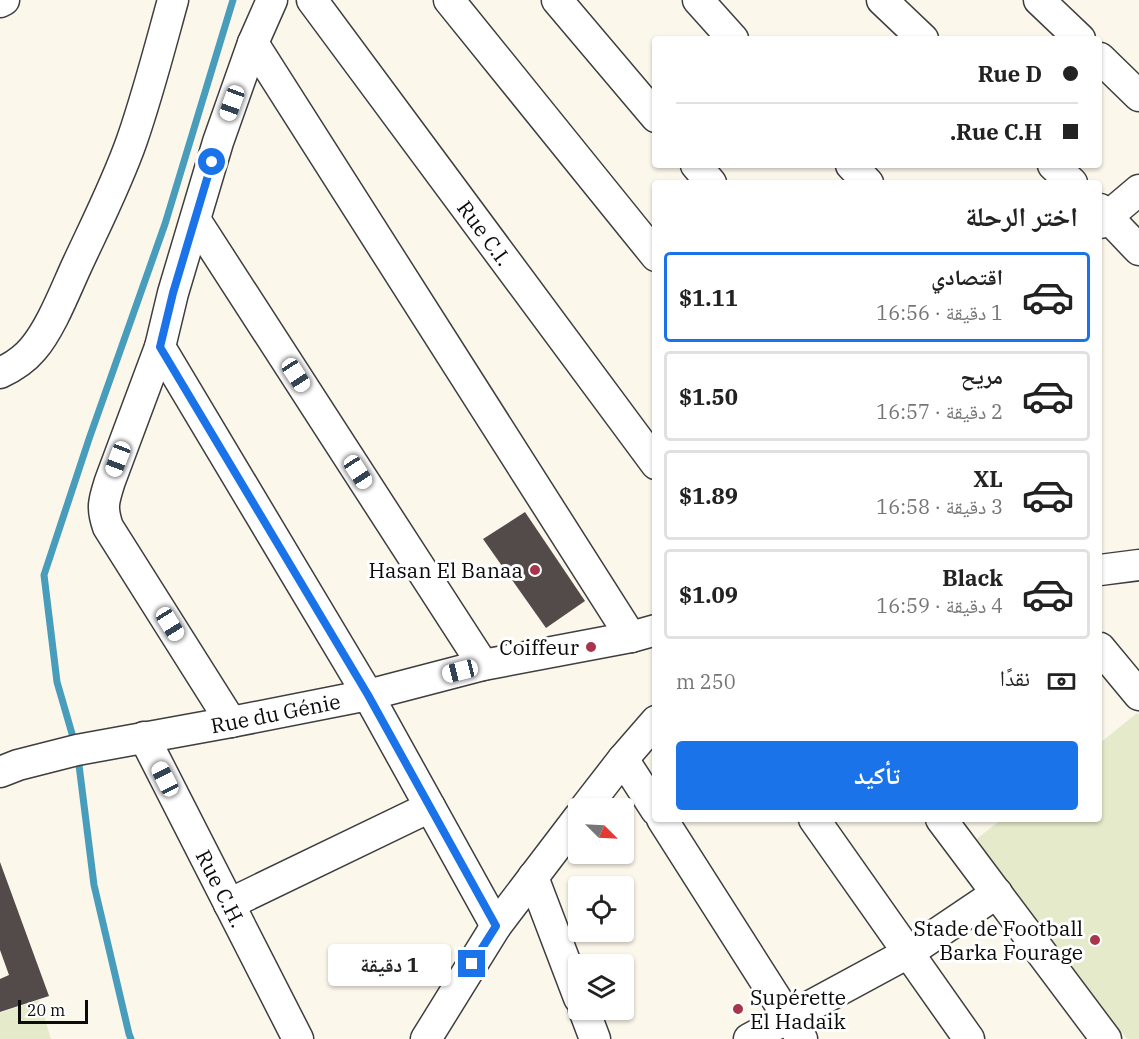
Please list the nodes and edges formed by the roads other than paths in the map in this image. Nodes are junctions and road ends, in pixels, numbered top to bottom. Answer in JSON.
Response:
{"nodes":[{"id":1,"x":173,"y":0,"type":"edge"},
{"id":2,"x":272,"y":0,"type":"edge"},
{"id":3,"x":312,"y":0,"type":"edge"},
{"id":4,"x":449,"y":0,"type":"edge"},
{"id":5,"x":557,"y":0,"type":"edge"},
{"id":6,"x":698,"y":0,"type":"edge"},
{"id":7,"x":882,"y":0,"type":"edge"},
{"id":8,"x":1039,"y":0,"type":"edge"},
{"id":9,"x":730,"y":36,"type":"edge"},
{"id":10,"x":920,"y":36,"type":"edge"},
{"id":11,"x":1077,"y":36,"type":"edge"},
{"id":12,"x":253,"y":44,"type":"junction"},
{"id":13,"x":1102,"y":60,"type":"edge"},
{"id":14,"x":1139,"y":96,"type":"edge"},
{"id":15,"x":652,"y":112,"type":"edge"},
{"id":16,"x":698,"y":168,"type":"edge"},
{"id":17,"x":854,"y":168,"type":"edge"},
{"id":18,"x":1056,"y":168,"type":"edge"},
{"id":19,"x":708,"y":180,"type":"edge"},
{"id":20,"x":865,"y":180,"type":"edge"},
{"id":21,"x":1069,"y":180,"type":"edge"},
{"id":22,"x":1139,"y":190,"type":"edge"},
{"id":23,"x":1102,"y":216,"type":"edge"},
{"id":24,"x":196,"y":221,"type":"junction"},
{"id":25,"x":1139,"y":250,"type":"edge"},
{"id":26,"x":652,"y":251,"type":"edge"},
{"id":27,"x":160,"y":347,"type":"junction"},
{"id":28,"x":0,"y":373,"type":"edge"},
{"id":29,"x":652,"y":459,"type":"edge"},
{"id":30,"x":1139,"y":565,"type":"edge"},
{"id":31,"x":1102,"y":570,"type":"edge"},
{"id":32,"x":643,"y":633,"type":"edge"},
{"id":33,"x":1102,"y":650,"type":"edge"},
{"id":34,"x":483,"y":665,"type":"junction"},
{"id":35,"x":368,"y":695,"type":"junction"},
{"id":36,"x":1139,"y":695,"type":"edge"},
{"id":37,"x":231,"y":722,"type":"junction"},
{"id":38,"x":652,"y":726,"type":"edge"},
{"id":39,"x":144,"y":737,"type":"junction"},
{"id":40,"x":623,"y":759,"type":"junction"},
{"id":41,"x":0,"y":772,"type":"edge"},
{"id":42,"x":593,"y":798,"type":"edge"},
{"id":43,"x":652,"y":804,"type":"edge"},
{"id":44,"x":430,"y":807,"type":"junction"},
{"id":45,"x":664,"y":822,"type":"edge"},
{"id":46,"x":816,"y":822,"type":"edge"},
{"id":47,"x":943,"y":822,"type":"edge"},
{"id":48,"x":568,"y":831,"type":"edge"},
{"id":49,"x":533,"y":877,"type":"junction"},
{"id":50,"x":997,"y":893,"type":"junction"},
{"id":51,"x":229,"y":904,"type":"junction"},
{"id":52,"x":496,"y":926,"type":"junction"},
{"id":53,"x":908,"y":953,"type":"junction"},
{"id":54,"x":568,"y":969,"type":"edge"},
{"id":55,"x":588,"y":1020,"type":"edge"},
{"id":56,"x":795,"y":1028,"type":"edge"},
{"id":57,"x":298,"y":1039,"type":"edge"},
{"id":58,"x":426,"y":1039,"type":"edge"},
{"id":59,"x":595,"y":1039,"type":"edge"},
{"id":60,"x":749,"y":1039,"type":"edge"},
{"id":61,"x":969,"y":1039,"type":"edge"},
{"id":62,"x":1106,"y":1039,"type":"edge"}],
"edges":[{"from":1,"to":28,"type":"street"},
{"from":2,"to":12,"type":"street"},
{"from":3,"to":29,"type":"street","name":"Rue C.I."},
{"from":4,"to":26,"type":"street"},
{"from":5,"to":15,"type":"street"},
{"from":6,"to":9,"type":"street"},
{"from":7,"to":10,"type":"street"},
{"from":8,"to":11,"type":"street"},
{"from":12,"to":24,"type":"street"},
{"from":12,"to":32,"type":"street"},
{"from":13,"to":14,"type":"street"},
{"from":16,"to":19,"type":"street"},
{"from":17,"to":20,"type":"street"},
{"from":18,"to":21,"type":"street"},
{"from":22,"to":23,"type":"street"},
{"from":23,"to":25,"type":"street"},
{"from":24,"to":27,"type":"street"},
{"from":24,"to":34,"type":"street"},
{"from":27,"to":35,"type":"street"},
{"from":27,"to":37,"type":"street"},
{"from":30,"to":31,"type":"street"},
{"from":32,"to":34,"type":"street","name":"Rue du Génie"},
{"from":33,"to":36,"type":"street"},
{"from":34,"to":35,"type":"street","name":"Rue du Génie"},
{"from":35,"to":37,"type":"street","name":"Rue du Génie"},
{"from":35,"to":44,"type":"street"},
{"from":37,"to":39,"type":"street","name":"Rue du Génie"},
{"from":38,"to":40,"type":"street"},
{"from":39,"to":41,"type":"street","name":"Rue du Génie"},
{"from":39,"to":51,"type":"street","name":"Rue C.H."},
{"from":40,"to":42,"type":"street"},
{"from":40,"to":43,"type":"street"},
{"from":44,"to":51,"type":"street"},
{"from":44,"to":52,"type":"street"},
{"from":45,"to":56,"type":"street"},
{"from":46,"to":53,"type":"street"},
{"from":47,"to":50,"type":"street"},
{"from":48,"to":49,"type":"street"},
{"from":49,"to":52,"type":"street"},
{"from":49,"to":54,"type":"street"},
{"from":50,"to":53,"type":"street"},
{"from":50,"to":62,"type":"street"},
{"from":51,"to":57,"type":"street","name":"Rue C.H."},
{"from":52,"to":58,"type":"street"},
{"from":53,"to":56,"type":"street"},
{"from":53,"to":61,"type":"street"},
{"from":55,"to":59,"type":"street"},
{"from":56,"to":60,"type":"street"}]}
